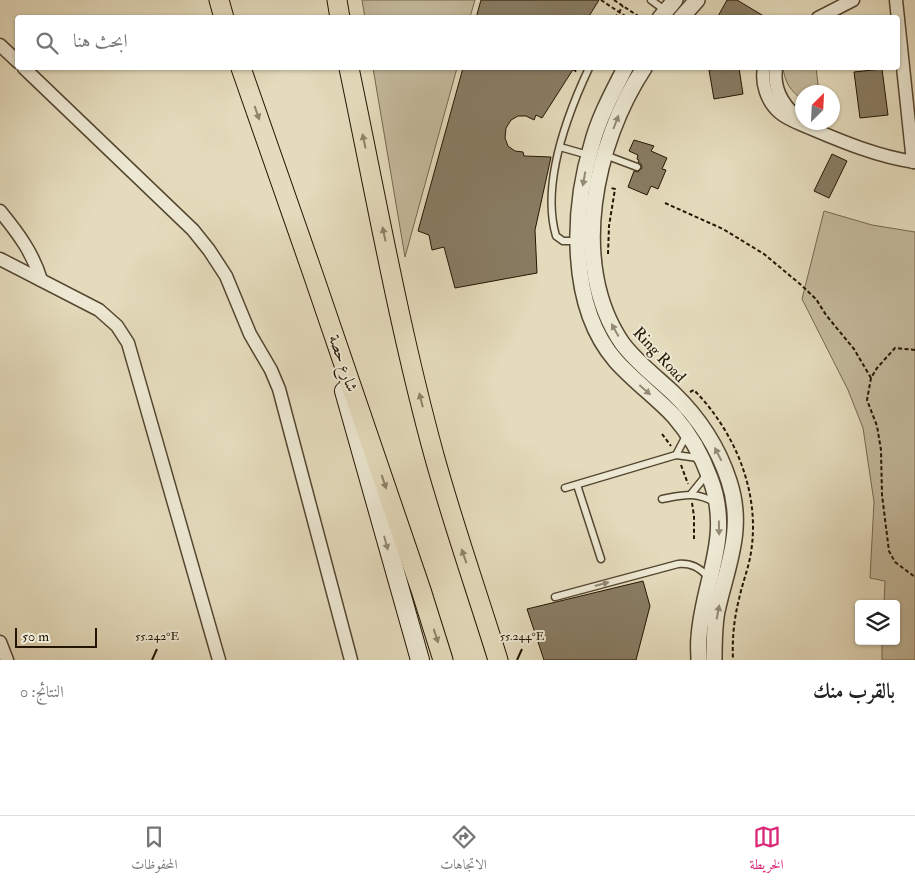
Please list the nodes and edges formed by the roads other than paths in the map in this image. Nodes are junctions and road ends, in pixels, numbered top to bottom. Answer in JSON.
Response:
{"nodes":[{"id":1,"x":219,"y":0,"type":"edge"},
{"id":2,"x":337,"y":0,"type":"edge"},
{"id":3,"x":651,"y":0,"type":"edge"},
{"id":4,"x":698,"y":0,"type":"edge"},
{"id":5,"x":853,"y":0,"type":"edge"},
{"id":6,"x":896,"y":0,"type":"edge"},
{"id":7,"x":667,"y":9,"type":"edge"},
{"id":8,"x":223,"y":15,"type":"edge"},
{"id":9,"x":340,"y":15,"type":"edge"},
{"id":10,"x":684,"y":15,"type":"edge"},
{"id":11,"x":824,"y":15,"type":"edge"},
{"id":12,"x":898,"y":15,"type":"edge"},
{"id":13,"x":900,"y":36,"type":"edge"},
{"id":14,"x":0,"y":45,"type":"edge"},
{"id":15,"x":15,"y":59,"type":"edge"},
{"id":16,"x":26,"y":70,"type":"edge"},
{"id":17,"x":242,"y":70,"type":"edge"},
{"id":18,"x":349,"y":70,"type":"edge"},
{"id":19,"x":588,"y":70,"type":"edge"},
{"id":20,"x":624,"y":70,"type":"edge"},
{"id":21,"x":643,"y":70,"type":"edge"},
{"id":22,"x":763,"y":70,"type":"edge"},
{"id":23,"x":776,"y":70,"type":"edge"},
{"id":24,"x":795,"y":116,"type":"edge"},
{"id":25,"x":795,"y":120,"type":"edge"},
{"id":26,"x":818,"y":130,"type":"edge"},
{"id":27,"x":560,"y":147,"type":"junction"},
{"id":28,"x":605,"y":155,"type":"junction"},
{"id":29,"x":589,"y":156,"type":"junction"},
{"id":30,"x":914,"y":162,"type":"edge"},
{"id":31,"x":637,"y":167,"type":"dead end"},
{"id":32,"x":0,"y":212,"type":"edge"},
{"id":33,"x":578,"y":241,"type":"junction"},
{"id":34,"x":0,"y":258,"type":"edge"},
{"id":35,"x":314,"y":277,"type":"junction"},
{"id":36,"x":41,"y":280,"type":"junction"},
{"id":37,"x":687,"y":433,"type":"junction"},
{"id":38,"x":676,"y":455,"type":"junction"},
{"id":39,"x":705,"y":466,"type":"junction"},
{"id":40,"x":577,"y":485,"type":"junction"},
{"id":41,"x":565,"y":488,"type":"dead end"},
{"id":42,"x":691,"y":494,"type":"junction"},
{"id":43,"x":662,"y":500,"type":"dead end"},
{"id":44,"x":717,"y":504,"type":"junction"},
{"id":45,"x":601,"y":559,"type":"dead end"},
{"id":46,"x":710,"y":578,"type":"junction"},
{"id":47,"x":555,"y":597,"type":"dead end"},
{"id":48,"x":0,"y":642,"type":"edge"},
{"id":49,"x":7,"y":660,"type":"edge"},
{"id":50,"x":219,"y":660,"type":"edge"},
{"id":51,"x":351,"y":660,"type":"edge"},
{"id":52,"x":420,"y":660,"type":"edge"},
{"id":53,"x":443,"y":660,"type":"edge"},
{"id":54,"x":498,"y":660,"type":"edge"},
{"id":55,"x":699,"y":660,"type":"edge"},
{"id":56,"x":714,"y":660,"type":"edge"}],
"edges":[{"from":1,"to":8,"type":"main road"},
{"from":2,"to":9,"type":"main road"},
{"from":3,"to":7,"type":"lane"},
{"from":4,"to":10,"type":"street"},
{"from":5,"to":11,"type":"street"},
{"from":6,"to":12,"type":"street"},
{"from":13,"to":30,"type":"street"},
{"from":14,"to":15,"type":"street"},
{"from":16,"to":51,"type":"street"},
{"from":17,"to":35,"type":"main road","name":"شارع حصة","one_way":true},
{"from":54,"to":18,"type":"main road","one_way":true},
{"from":19,"to":27,"type":"lane"},
{"from":20,"to":29,"type":"street","name":"Ring Road"},
{"from":28,"to":21,"type":"street","name":"Ring Road","one_way":true},
{"from":22,"to":25,"type":"street"},
{"from":23,"to":24,"type":"street"},
{"from":26,"to":30,"type":"street"},
{"from":27,"to":29,"type":"lane"},
{"from":27,"to":33,"type":"lane"},
{"from":28,"to":31,"type":"lane"},
{"from":56,"to":28,"type":"street","name":"Ring Road","one_way":true},
{"from":29,"to":33,"type":"street","name":"Ring Road","one_way":true},
{"from":32,"to":36,"type":"street"},
{"from":33,"to":37,"type":"street","name":"Ring Road","one_way":true},
{"from":34,"to":36,"type":"street"},
{"from":35,"to":52,"type":"main road","one_way":true},
{"from":35,"to":53,"type":"main road","name":"شارع حصة","one_way":true},
{"from":36,"to":50,"type":"street"},
{"from":37,"to":38,"type":"lane"},
{"from":37,"to":39,"type":"street","name":"Ring Road"},
{"from":38,"to":39,"type":"lane"},
{"from":38,"to":40,"type":"lane"},
{"from":39,"to":42,"type":"lane"},
{"from":39,"to":44,"type":"street","name":"Ring Road"},
{"from":40,"to":41,"type":"lane"},
{"from":40,"to":45,"type":"lane"},
{"from":42,"to":43,"type":"lane"},
{"from":42,"to":44,"type":"lane"},
{"from":44,"to":46,"type":"street","name":"Ring Road","one_way":true},
{"from":47,"to":46,"type":"lane","one_way":true},
{"from":46,"to":55,"type":"street","name":"Ring Road"},
{"from":48,"to":49,"type":"street"}]}
